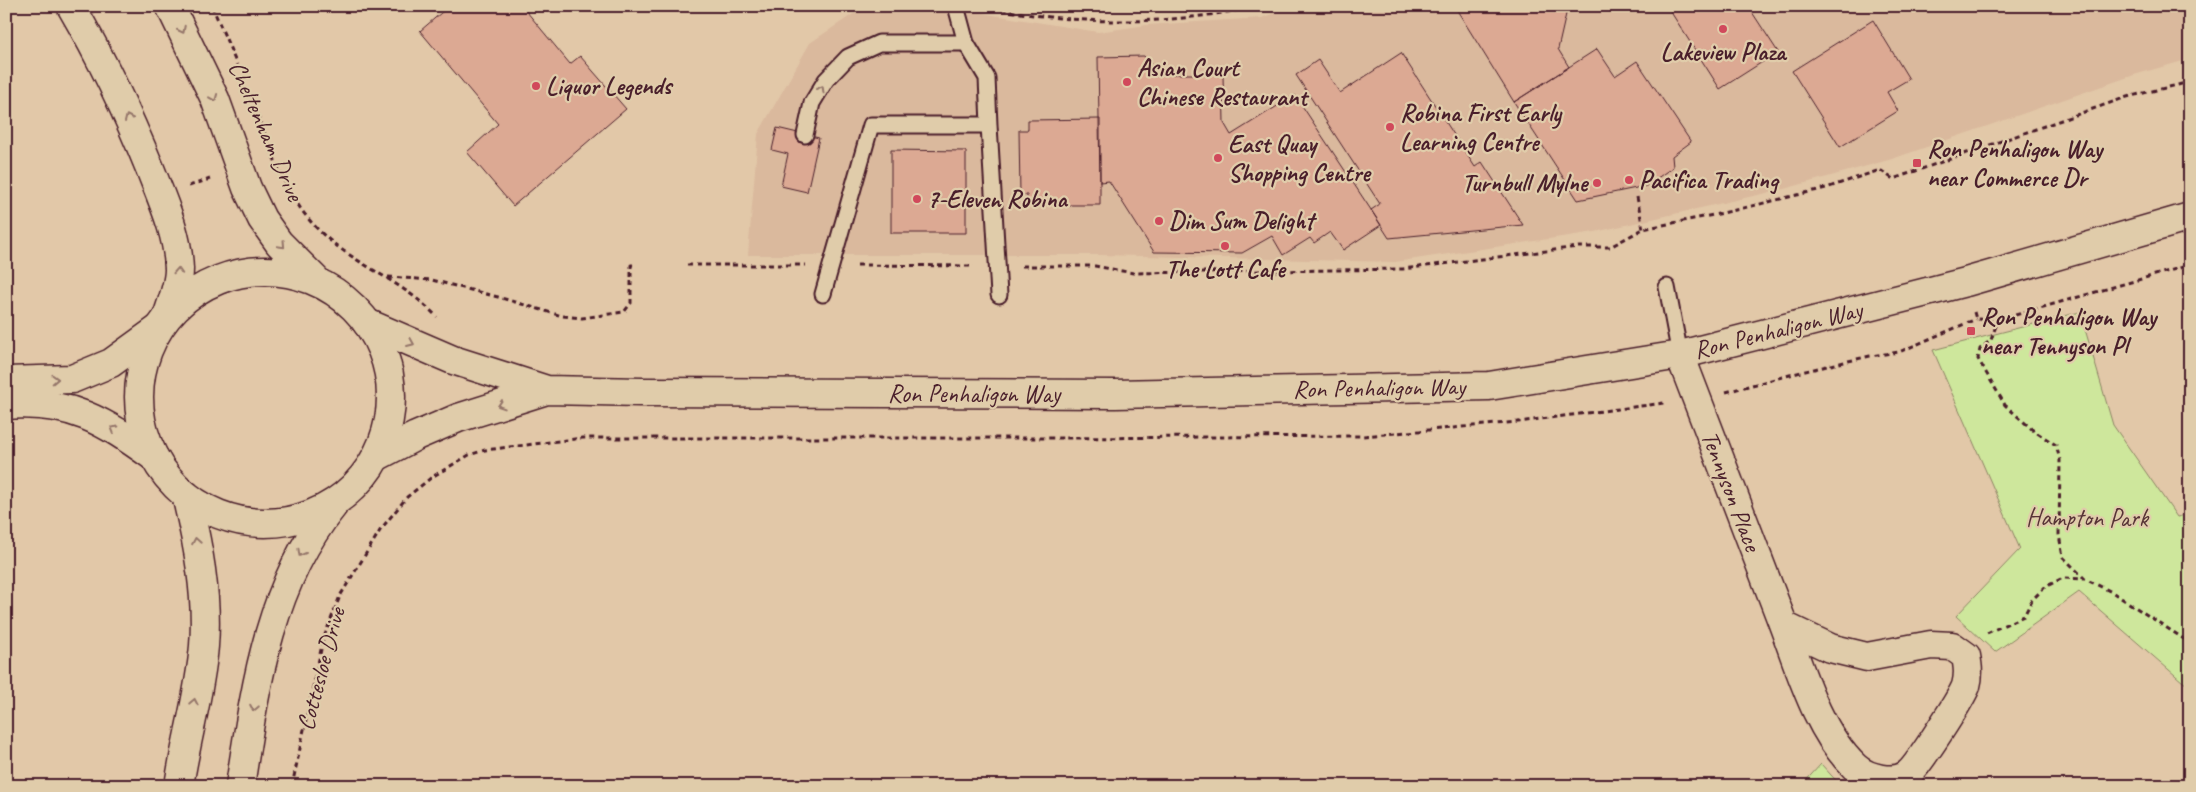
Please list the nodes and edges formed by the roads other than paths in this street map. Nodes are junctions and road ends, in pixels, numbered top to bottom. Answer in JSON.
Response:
{"nodes":[{"id":1,"x":71,"y":6,"type":"edge"},
{"id":2,"x":170,"y":6,"type":"edge"},
{"id":3,"x":956,"y":6,"type":"edge"},
{"id":4,"x":966,"y":43,"type":"junction"},
{"id":5,"x":989,"y":125,"type":"junction"},
{"id":6,"x":805,"y":135,"type":"dead end"},
{"id":7,"x":2190,"y":217,"type":"edge"},
{"id":8,"x":318,"y":282,"type":"junction"},
{"id":9,"x":1666,"y":287,"type":"dead end"},
{"id":10,"x":823,"y":294,"type":"dead end"},
{"id":11,"x":999,"y":295,"type":"dead end"},
{"id":12,"x":367,"y":323,"type":"junction"},
{"id":13,"x":162,"y":324,"type":"junction"},
{"id":14,"x":1680,"y":355,"type":"junction"},
{"id":15,"x":6,"y":381,"type":"edge"},
{"id":16,"x":547,"y":390,"type":"junction"},
{"id":17,"x":6,"y":405,"type":"edge"},
{"id":18,"x":154,"y":456,"type":"junction"},
{"id":19,"x":376,"y":457,"type":"junction"},
{"id":20,"x":186,"y":495,"type":"junction"},
{"id":21,"x":339,"y":499,"type":"junction"},
{"id":22,"x":1784,"y":626,"type":"junction"},
{"id":23,"x":179,"y":786,"type":"edge"},
{"id":24,"x":240,"y":786,"type":"edge"}],
"edges":[{"from":13,"to":1,"type":"street","one_way":true},
{"from":2,"to":8,"type":"street","name":"Cheltenham Drive","one_way":true},
{"from":3,"to":4,"type":"lane"},
{"from":4,"to":5,"type":"lane"},
{"from":6,"to":4,"type":"lane","one_way":true},
{"from":5,"to":10,"type":"lane"},
{"from":5,"to":11,"type":"lane"},
{"from":7,"to":14,"type":"street","name":"Ron Penhaligon Way"},
{"from":8,"to":12,"type":"street"},
{"from":8,"to":13,"type":"street"},
{"from":9,"to":14,"type":"lane"},
{"from":12,"to":16,"type":"street","name":"Ron Penhaligon Way","one_way":true},
{"from":12,"to":19,"type":"street"},
{"from":15,"to":13,"type":"street","one_way":true},
{"from":13,"to":18,"type":"street"},
{"from":14,"to":16,"type":"street","name":"Ron Penhaligon Way"},
{"from":14,"to":22,"type":"street","name":"Tennyson Place"},
{"from":16,"to":19,"type":"street","name":"Ron Penhaligon Way","one_way":true},
{"from":18,"to":17,"type":"street","one_way":true},
{"from":18,"to":20,"type":"street"},
{"from":19,"to":21,"type":"street"},
{"from":20,"to":21,"type":"street"},
{"from":23,"to":20,"type":"street","one_way":true},
{"from":21,"to":24,"type":"street","one_way":true},
{"from":22,"to":22,"type":"street","name":"Tennyson Place"}]}
